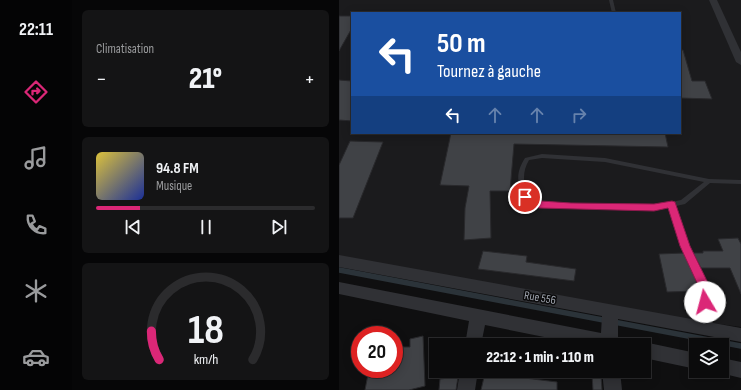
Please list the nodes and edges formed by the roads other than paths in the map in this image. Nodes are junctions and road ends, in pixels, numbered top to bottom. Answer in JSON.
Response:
{"nodes":[{"id":1,"x":611,"y":0,"type":"edge"},
{"id":2,"x":713,"y":0,"type":"edge"},
{"id":3,"x":614,"y":12,"type":"edge"},
{"id":4,"x":741,"y":62,"type":"edge"},
{"id":5,"x":709,"y":181,"type":"junction"},
{"id":6,"x":741,"y":182,"type":"edge"},
{"id":7,"x":672,"y":204,"type":"junction"},
{"id":8,"x":339,"y":261,"type":"edge"},
{"id":9,"x":339,"y":288,"type":"edge"},
{"id":10,"x":478,"y":317,"type":"junction"},
{"id":11,"x":694,"y":326,"type":"junction"},
{"id":12,"x":611,"y":332,"type":"edge"},
{"id":13,"x":741,"y":335,"type":"edge"},
{"id":14,"x":474,"y":338,"type":"edge"},
{"id":15,"x":651,"y":351,"type":"edge"},
{"id":16,"x":689,"y":360,"type":"edge"},
{"id":17,"x":729,"y":367,"type":"edge"},
{"id":18,"x":741,"y":370,"type":"edge"},
{"id":19,"x":468,"y":378,"type":"edge"},
{"id":20,"x":612,"y":378,"type":"edge"},
{"id":21,"x":466,"y":390,"type":"edge"},
{"id":22,"x":613,"y":390,"type":"edge"}],
"edges":[{"from":1,"to":3,"type":"lane"},
{"from":2,"to":4,"type":"street"},
{"from":5,"to":6,"type":"lane"},
{"from":5,"to":7,"type":"lane"},
{"from":5,"to":7,"type":"lane"},
{"from":7,"to":11,"type":"lane"},
{"from":8,"to":12,"type":"street","name":"Rue 556"},
{"from":9,"to":10,"type":"street"},
{"from":10,"to":12,"type":"street"},
{"from":10,"to":14,"type":"street"},
{"from":11,"to":12,"type":"street","name":"Rue 556"},
{"from":11,"to":13,"type":"street","name":"Rue 556"},
{"from":15,"to":16,"type":"street"},
{"from":17,"to":18,"type":"street"},
{"from":19,"to":21,"type":"street"},
{"from":20,"to":22,"type":"street"}]}
